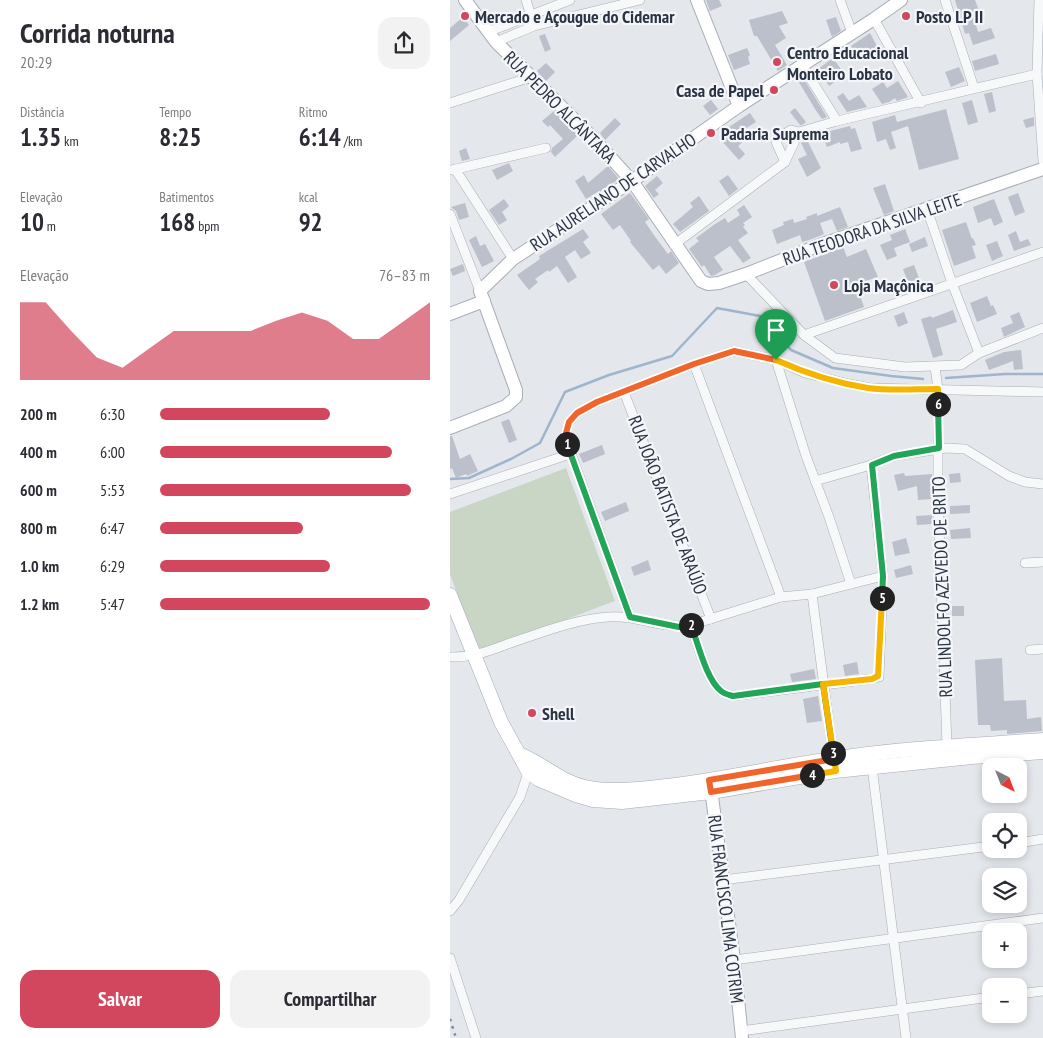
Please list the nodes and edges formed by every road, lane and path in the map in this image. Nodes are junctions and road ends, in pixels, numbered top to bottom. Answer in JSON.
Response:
{"nodes":[{"id":1,"x":465,"y":0,"type":"edge"},
{"id":2,"x":526,"y":0,"type":"edge"},
{"id":3,"x":570,"y":0,"type":"edge"},
{"id":4,"x":640,"y":0,"type":"edge"},
{"id":5,"x":697,"y":0,"type":"edge"},
{"id":6,"x":840,"y":0,"type":"edge"},
{"id":7,"x":901,"y":0,"type":"edge"},
{"id":8,"x":945,"y":0,"type":"edge"},
{"id":9,"x":1039,"y":0,"type":"edge"},
{"id":10,"x":530,"y":15,"type":"junction"},
{"id":11,"x":874,"y":20,"type":"junction"},
{"id":12,"x":1041,"y":21,"type":"edge"},
{"id":13,"x":534,"y":26,"type":"junction"},
{"id":14,"x":852,"y":33,"type":"junction"},
{"id":15,"x":492,"y":37,"type":"junction"},
{"id":16,"x":802,"y":65,"type":"junction"},
{"id":17,"x":1037,"y":74,"type":"junction"},
{"id":18,"x":531,"y":77,"type":"junction"},
{"id":19,"x":974,"y":88,"type":"junction"},
{"id":20,"x":450,"y":103,"type":"edge"},
{"id":21,"x":921,"y":103,"type":"junction"},
{"id":22,"x":739,"y":106,"type":"junction"},
{"id":23,"x":838,"y":121,"type":"junction"},
{"id":24,"x":799,"y":132,"type":"junction"},
{"id":25,"x":546,"y":148,"type":"dead end"},
{"id":26,"x":1043,"y":161,"type":"edge"},
{"id":27,"x":785,"y":162,"type":"junction"},
{"id":28,"x":452,"y":170,"type":"edge"},
{"id":29,"x":1037,"y":172,"type":"edge"},
{"id":30,"x":632,"y":181,"type":"junction"},
{"id":31,"x":927,"y":209,"type":"junction"},
{"id":32,"x":450,"y":214,"type":"edge"},
{"id":33,"x":675,"y":244,"type":"junction"},
{"id":34,"x":1043,"y":252,"type":"edge"},
{"id":35,"x":513,"y":259,"type":"junction"},
{"id":36,"x":746,"y":274,"type":"junction"},
{"id":37,"x":701,"y":281,"type":"joint"},
{"id":38,"x":952,"y":283,"type":"junction"},
{"id":39,"x":482,"y":296,"type":"junction"},
{"id":40,"x":450,"y":314,"type":"edge"},
{"id":41,"x":1043,"y":328,"type":"edge"},
{"id":42,"x":804,"y":335,"type":"junction"},
{"id":43,"x":979,"y":353,"type":"junction"},
{"id":44,"x":776,"y":360,"type":"junction"},
{"id":45,"x":694,"y":364,"type":"junction"},
{"id":46,"x":935,"y":367,"type":"junction"},
{"id":47,"x":938,"y":389,"type":"junction"},
{"id":48,"x":624,"y":392,"type":"junction"},
{"id":49,"x":1043,"y":392,"type":"edge"},
{"id":50,"x":450,"y":428,"type":"edge"},
{"id":51,"x":939,"y":448,"type":"junction"},
{"id":52,"x":570,"y":454,"type":"junction"},
{"id":53,"x":872,"y":465,"type":"junction"},
{"id":54,"x":815,"y":481,"type":"junction"},
{"id":55,"x":1043,"y":484,"type":"edge"},
{"id":56,"x":450,"y":494,"type":"edge"},
{"id":57,"x":1043,"y":562,"type":"edge"},
{"id":58,"x":1025,"y":563,"type":"dead end"},
{"id":59,"x":883,"y":576,"type":"junction"},
{"id":60,"x":852,"y":584,"type":"junction"},
{"id":61,"x":812,"y":594,"type":"junction"},
{"id":62,"x":450,"y":595,"type":"edge"},
{"id":63,"x":781,"y":598,"type":"junction"},
{"id":64,"x":630,"y":617,"type":"junction"},
{"id":65,"x":711,"y":618,"type":"junction"},
{"id":66,"x":691,"y":625,"type":"junction"},
{"id":67,"x":1043,"y":649,"type":"edge"},
{"id":68,"x":1030,"y":650,"type":"dead end"},
{"id":69,"x":474,"y":656,"type":"junction"},
{"id":70,"x":450,"y":657,"type":"edge"},
{"id":71,"x":823,"y":684,"type":"junction"},
{"id":72,"x":1043,"y":740,"type":"edge"},
{"id":73,"x":947,"y":746,"type":"junction"},
{"id":74,"x":1043,"y":752,"type":"edge"},
{"id":75,"x":527,"y":762,"type":"junction"},
{"id":76,"x":835,"y":765,"type":"junction"},
{"id":77,"x":872,"y":767,"type":"junction"},
{"id":78,"x":710,"y":786,"type":"junction"},
{"id":79,"x":1043,"y":839,"type":"edge"},
{"id":80,"x":1027,"y":842,"type":"edge"},
{"id":81,"x":982,"y":847,"type":"edge"},
{"id":82,"x":883,"y":860,"type":"junction"},
{"id":83,"x":723,"y":880,"type":"junction"},
{"id":84,"x":450,"y":911,"type":"edge"},
{"id":85,"x":1043,"y":918,"type":"edge"},
{"id":86,"x":893,"y":937,"type":"junction"},
{"id":87,"x":450,"y":958,"type":"edge"},
{"id":88,"x":734,"y":960,"type":"junction"},
{"id":89,"x":1043,"y":991,"type":"edge"},
{"id":90,"x":1027,"y":993,"type":"edge"},
{"id":91,"x":982,"y":999,"type":"edge"},
{"id":92,"x":902,"y":1008,"type":"junction"},
{"id":93,"x":741,"y":1034,"type":"edge"},
{"id":94,"x":476,"y":1038,"type":"edge"},
{"id":95,"x":906,"y":1038,"type":"edge"}],
"edges":[{"from":1,"to":15,"type":"street","name":"RUA PEDRO ALCÂNTARA"},
{"from":2,"to":10,"type":"street"},
{"from":3,"to":10,"type":"street"},
{"from":4,"to":13,"type":"street"},
{"from":5,"to":22,"type":"street"},
{"from":6,"to":14,"type":"street"},
{"from":7,"to":11,"type":"street","name":"RUA AURELIANO DE CARVALHO"},
{"from":8,"to":19,"type":"street"},
{"from":9,"to":12,"type":"street"},
{"from":10,"to":13,"type":"street"},
{"from":10,"to":15,"type":"street"},
{"from":11,"to":14,"type":"street","name":"RUA AURELIANO DE CARVALHO"},
{"from":11,"to":21,"type":"street"},
{"from":12,"to":17,"type":"street"},
{"from":13,"to":15,"type":"street"},
{"from":14,"to":16,"type":"street","name":"RUA AURELIANO DE CARVALHO"},
{"from":15,"to":18,"type":"street","name":"RUA PEDRO ALCÂNTARA"},
{"from":16,"to":22,"type":"street","name":"RUA AURELIANO DE CARVALHO"},
{"from":16,"to":23,"type":"street"},
{"from":17,"to":19,"type":"street"},
{"from":17,"to":26,"type":"street"},
{"from":18,"to":20,"type":"street"},
{"from":18,"to":30,"type":"street","name":"RUA PEDRO ALCÂNTARA"},
{"from":19,"to":21,"type":"street"},
{"from":21,"to":23,"type":"street"},
{"from":22,"to":30,"type":"street","name":"RUA AURELIANO DE CARVALHO"},
{"from":23,"to":24,"type":"street"},
{"from":24,"to":27,"type":"street"},
{"from":24,"to":27,"type":"street"},
{"from":25,"to":28,"type":"street"},
{"from":26,"to":29,"type":"street"},
{"from":27,"to":33,"type":"street"},
{"from":28,"to":35,"type":"street"},
{"from":29,"to":31,"type":"street","name":"RUA TEODORA DA SILVA LEITE"},
{"from":30,"to":33,"type":"street","name":"RUA PEDRO ALCÂNTARA"},
{"from":30,"to":35,"type":"street","name":"RUA AURELIANO DE CARVALHO"},
{"from":31,"to":36,"type":"street","name":"RUA TEODORA DA SILVA LEITE"},
{"from":31,"to":38,"type":"street"},
{"from":32,"to":39,"type":"street"},
{"from":33,"to":37,"type":"street","name":"RUA PEDRO ALCÂNTARA"},
{"from":34,"to":38,"type":"street"},
{"from":35,"to":39,"type":"street","name":"RUA AURELIANO DE CARVALHO"},
{"from":36,"to":37,"type":"street","name":"RUA TEODORA DA SILVA LEITE"},
{"from":36,"to":42,"type":"street"},
{"from":38,"to":42,"type":"street"},
{"from":38,"to":43,"type":"street"},
{"from":39,"to":40,"type":"street"},
{"from":39,"to":50,"type":"street"},
{"from":41,"to":43,"type":"street"},
{"from":42,"to":46,"type":"street"},
{"from":43,"to":46,"type":"street"},
{"from":44,"to":45,"type":"street"},
{"from":44,"to":47,"type":"street"},
{"from":44,"to":54,"type":"street"},
{"from":45,"to":48,"type":"street"},
{"from":45,"to":63,"type":"street"},
{"from":46,"to":47,"type":"street","name":"RUA LINDOLFO AZEVEDO DE BRITO"},
{"from":47,"to":49,"type":"street"},
{"from":47,"to":51,"type":"street","name":"RUA LINDOLFO AZEVEDO DE BRITO"},
{"from":48,"to":52,"type":"street"},
{"from":48,"to":65,"type":"street","name":"RUA JOÃO BATISTA DE ARAÚJO"},
{"from":51,"to":53,"type":"street"},
{"from":51,"to":55,"type":"street"},
{"from":51,"to":73,"type":"street","name":"RUA LINDOLFO AZEVEDO DE BRITO"},
{"from":52,"to":56,"type":"street"},
{"from":52,"to":64,"type":"street"},
{"from":53,"to":54,"type":"street"},
{"from":53,"to":59,"type":"street"},
{"from":54,"to":60,"type":"street"},
{"from":57,"to":58,"type":"street"},
{"from":59,"to":60,"type":"street"},
{"from":59,"to":71,"type":"street"},
{"from":60,"to":61,"type":"street"},
{"from":61,"to":63,"type":"street"},
{"from":61,"to":71,"type":"street"},
{"from":62,"to":69,"type":"main road"},
{"from":63,"to":65,"type":"street"},
{"from":64,"to":66,"type":"street"},
{"from":64,"to":69,"type":"street"},
{"from":65,"to":66,"type":"street"},
{"from":66,"to":71,"type":"street"},
{"from":67,"to":68,"type":"street"},
{"from":69,"to":70,"type":"street"},
{"from":69,"to":75,"type":"main road"},
{"from":71,"to":76,"type":"street"},
{"from":72,"to":73,"type":"main road"},
{"from":73,"to":76,"type":"main road"},
{"from":74,"to":77,"type":"main road"},
{"from":75,"to":78,"type":"main road"},
{"from":75,"to":84,"type":"street"},
{"from":76,"to":77,"type":"main road"},
{"from":76,"to":78,"type":"main road"},
{"from":77,"to":82,"type":"street"},
{"from":78,"to":83,"type":"street","name":"RUA FRANCISCO LIMA COTRIM"},
{"from":79,"to":80,"type":"street"},
{"from":81,"to":82,"type":"street"},
{"from":82,"to":83,"type":"street"},
{"from":82,"to":86,"type":"street"},
{"from":83,"to":88,"type":"street","name":"RUA FRANCISCO LIMA COTRIM"},
{"from":85,"to":86,"type":"street"},
{"from":86,"to":88,"type":"street"},
{"from":86,"to":92,"type":"street"},
{"from":87,"to":94,"type":"street"},
{"from":88,"to":93,"type":"street","name":"RUA FRANCISCO LIMA COTRIM"},
{"from":89,"to":90,"type":"street"},
{"from":91,"to":92,"type":"street"},
{"from":92,"to":93,"type":"street"},
{"from":92,"to":95,"type":"street"}]}
